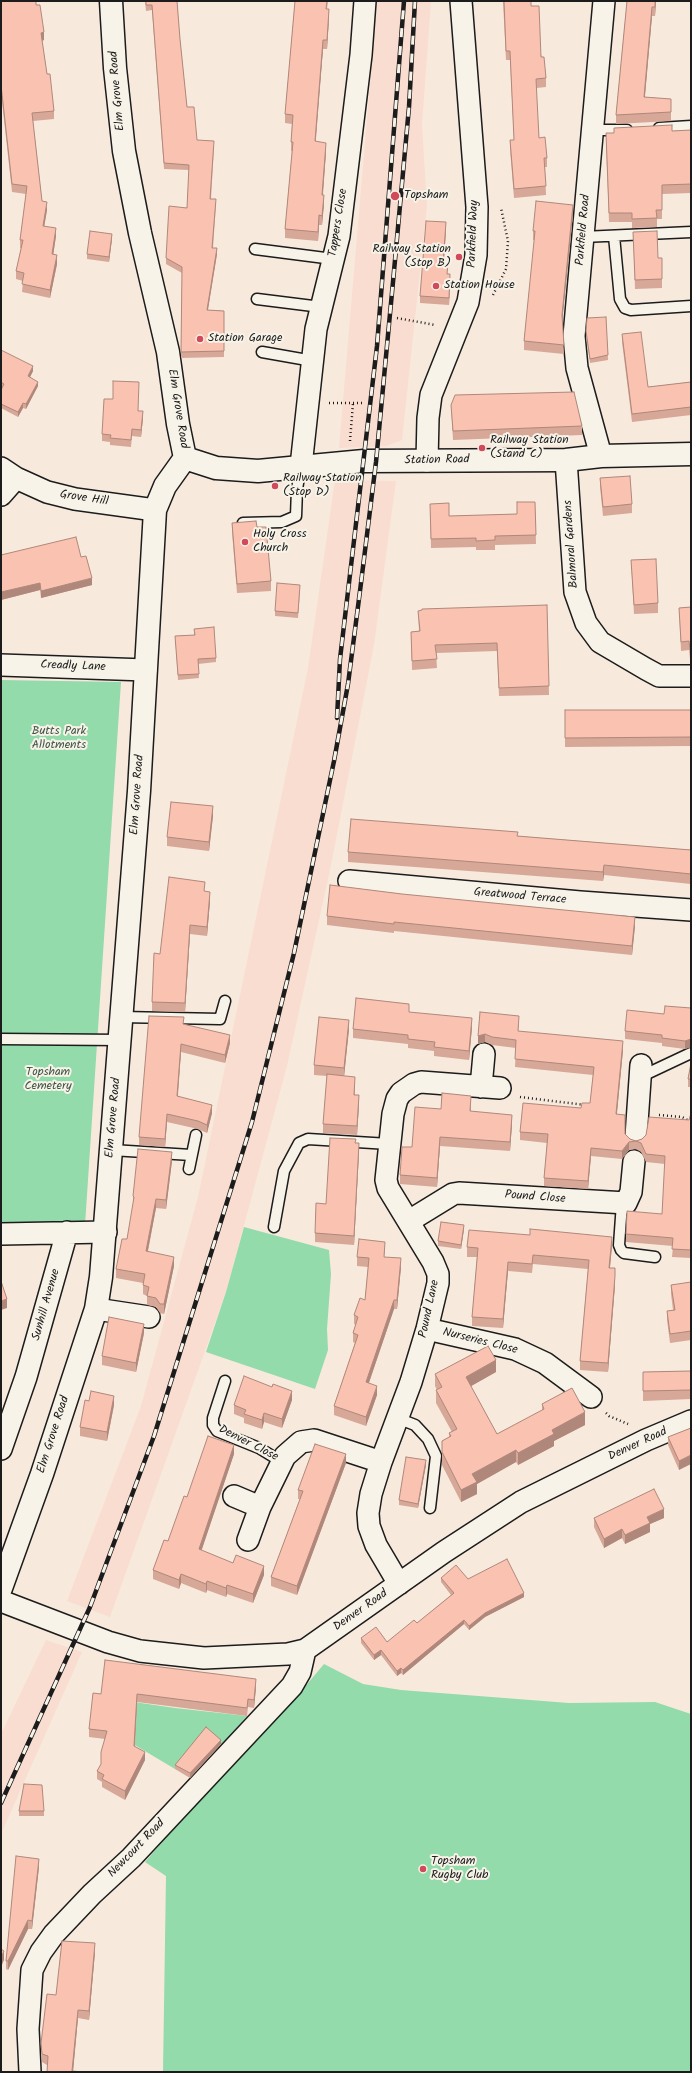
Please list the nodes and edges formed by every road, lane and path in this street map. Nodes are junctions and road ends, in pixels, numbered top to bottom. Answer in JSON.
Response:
{"nodes":[{"id":1,"x":111,"y":1,"type":"edge"},
{"id":2,"x":365,"y":1,"type":"edge"},
{"id":3,"x":461,"y":1,"type":"edge"},
{"id":4,"x":604,"y":1,"type":"edge"},
{"id":5,"x":691,"y":126,"type":"edge"},
{"id":6,"x":593,"y":130,"type":"junction"},
{"id":7,"x":691,"y":232,"type":"edge"},
{"id":8,"x":614,"y":236,"type":"junction"},
{"id":9,"x":583,"y":237,"type":"junction"},
{"id":10,"x":255,"y":249,"type":"dead end"},
{"id":11,"x":333,"y":259,"type":"junction"},
{"id":12,"x":257,"y":299,"type":"dead end"},
{"id":13,"x":691,"y":306,"type":"edge"},
{"id":14,"x":321,"y":307,"type":"junction"},
{"id":15,"x":397,"y":318,"type":"dead end"},
{"id":16,"x":432,"y":332,"type":"dead end"},
{"id":17,"x":262,"y":352,"type":"dead end"},
{"id":18,"x":313,"y":361,"type":"junction"},
{"id":19,"x":309,"y":402,"type":"junction"},
{"id":20,"x":353,"y":403,"type":"junction"},
{"id":21,"x":364,"y":403,"type":"dead end"},
{"id":22,"x":691,"y":454,"type":"edge"},
{"id":23,"x":601,"y":456,"type":"junction"},
{"id":24,"x":185,"y":458,"type":"junction"},
{"id":25,"x":566,"y":460,"type":"junction"},
{"id":26,"x":427,"y":461,"type":"junction"},
{"id":27,"x":348,"y":463,"type":"junction"},
{"id":28,"x":301,"y":466,"type":"junction"},
{"id":29,"x":8,"y":473,"type":"edge"},
{"id":30,"x":1,"y":496,"type":"edge"},
{"id":31,"x":155,"y":510,"type":"junction"},
{"id":32,"x":236,"y":523,"type":"edge"},
{"id":33,"x":1,"y":665,"type":"edge"},
{"id":34,"x":146,"y":670,"type":"junction"},
{"id":35,"x":691,"y":676,"type":"edge"},
{"id":36,"x":349,"y":881,"type":"dead end"},
{"id":37,"x":691,"y":910,"type":"edge"},
{"id":38,"x":226,"y":1001,"type":"dead end"},
{"id":39,"x":122,"y":1017,"type":"junction"},
{"id":40,"x":1,"y":1039,"type":"edge"},
{"id":41,"x":121,"y":1040,"type":"junction"},
{"id":42,"x":691,"y":1053,"type":"edge"},
{"id":43,"x":484,"y":1054,"type":"dead end"},
{"id":44,"x":641,"y":1071,"type":"joint"},
{"id":45,"x":491,"y":1087,"type":"junction"},
{"id":46,"x":589,"y":1106,"type":"edge"},
{"id":47,"x":196,"y":1135,"type":"dead end"},
{"id":48,"x":636,"y":1137,"type":"dead end"},
{"id":49,"x":389,"y":1144,"type":"junction"},
{"id":50,"x":112,"y":1150,"type":"junction"},
{"id":51,"x":191,"y":1155,"type":"junction"},
{"id":52,"x":634,"y":1161,"type":"dead end"},
{"id":53,"x":189,"y":1170,"type":"dead end"},
{"id":54,"x":622,"y":1203,"type":"junction"},
{"id":55,"x":409,"y":1221,"type":"junction"},
{"id":56,"x":274,"y":1226,"type":"dead end"},
{"id":57,"x":67,"y":1232,"type":"junction"},
{"id":58,"x":106,"y":1232,"type":"junction"},
{"id":59,"x":1,"y":1234,"type":"edge"},
{"id":60,"x":655,"y":1257,"type":"dead end"},
{"id":61,"x":96,"y":1309,"type":"junction"},
{"id":62,"x":149,"y":1317,"type":"dead end"},
{"id":63,"x":427,"y":1329,"type":"junction"},
{"id":64,"x":226,"y":1381,"type":"dead end"},
{"id":65,"x":591,"y":1397,"type":"joint"},
{"id":66,"x":397,"y":1418,"type":"junction"},
{"id":67,"x":691,"y":1421,"type":"edge"},
{"id":68,"x":634,"y":1426,"type":"dead end"},
{"id":69,"x":1,"y":1449,"type":"edge"},
{"id":70,"x":282,"y":1462,"type":"junction"},
{"id":71,"x":381,"y":1462,"type":"junction"},
{"id":72,"x":234,"y":1496,"type":"dead end"},
{"id":73,"x":260,"y":1507,"type":"junction"},
{"id":74,"x":430,"y":1508,"type":"dead end"},
{"id":75,"x":248,"y":1540,"type":"dead end"},
{"id":76,"x":399,"y":1584,"type":"junction"},
{"id":77,"x":1,"y":1588,"type":"edge"},
{"id":78,"x":1,"y":1601,"type":"edge"},
{"id":79,"x":305,"y":1650,"type":"junction"},
{"id":80,"x":30,"y":2072,"type":"edge"}],
"edges":[{"from":1,"to":24,"type":"street","name":"Elm Grove Road"},
{"from":2,"to":11,"type":"street","name":"Tappers Close"},
{"from":3,"to":26,"type":"street","name":"Parkfield Way"},
{"from":4,"to":6,"type":"street","name":"Parkfield Road"},
{"from":5,"to":6,"type":"lane"},
{"from":6,"to":9,"type":"street","name":"Parkfield Road"},
{"from":7,"to":8,"type":"lane"},
{"from":8,"to":9,"type":"lane"},
{"from":8,"to":13,"type":"lane"},
{"from":9,"to":23,"type":"street","name":"Parkfield Road"},
{"from":10,"to":11,"type":"lane"},
{"from":11,"to":14,"type":"street","name":"Tappers Close"},
{"from":12,"to":14,"type":"lane"},
{"from":14,"to":18,"type":"street","name":"Tappers Close"},
{"from":15,"to":16,"type":"path"},
{"from":17,"to":18,"type":"lane"},
{"from":18,"to":19,"type":"street","name":"Tappers Close"},
{"from":19,"to":20,"type":"path"},
{"from":19,"to":28,"type":"street","name":"Tappers Close"},
{"from":20,"to":21,"type":"path"},
{"from":20,"to":27,"type":"path"},
{"from":22,"to":23,"type":"street","name":"Station Road"},
{"from":23,"to":25,"type":"street","name":"Station Road"},
{"from":24,"to":28,"type":"street","name":"Station Road"},
{"from":24,"to":31,"type":"street","name":"Elm Grove Road"},
{"from":25,"to":26,"type":"street","name":"Station Road"},
{"from":25,"to":35,"type":"street","name":"Balmoral Gardens"},
{"from":26,"to":27,"type":"street","name":"Station Road"},
{"from":27,"to":28,"type":"street","name":"Station Road"},
{"from":28,"to":32,"type":"lane"},
{"from":29,"to":30,"type":"street","name":"Grove Hill"},
{"from":29,"to":31,"type":"street","name":"Grove Hill"},
{"from":31,"to":34,"type":"street","name":"Elm Grove Road"},
{"from":33,"to":34,"type":"street","name":"Creadly Lane"},
{"from":34,"to":39,"type":"street","name":"Elm Grove Road"},
{"from":36,"to":37,"type":"street","name":"Greatwood Terrace"},
{"from":38,"to":39,"type":"lane"},
{"from":39,"to":41,"type":"street","name":"Elm Grove Road"},
{"from":40,"to":41,"type":"lane"},
{"from":41,"to":50,"type":"street","name":"Elm Grove Road"},
{"from":42,"to":44,"type":"lane"},
{"from":43,"to":45,"type":"street"},
{"from":44,"to":48,"type":"street"},
{"from":45,"to":46,"type":"path"},
{"from":45,"to":49,"type":"street","name":"Pound Lane"},
{"from":47,"to":51,"type":"lane"},
{"from":49,"to":55,"type":"street","name":"Pound Lane"},
{"from":49,"to":56,"type":"lane"},
{"from":50,"to":51,"type":"lane"},
{"from":50,"to":58,"type":"street","name":"Elm Grove Road"},
{"from":51,"to":53,"type":"lane"},
{"from":52,"to":54,"type":"street"},
{"from":54,"to":55,"type":"street","name":"Pound Close"},
{"from":54,"to":60,"type":"lane"},
{"from":55,"to":63,"type":"street","name":"Pound Lane"},
{"from":57,"to":58,"type":"street"},
{"from":57,"to":59,"type":"street"},
{"from":57,"to":69,"type":"street","name":"Sunhill Avenue"},
{"from":58,"to":61,"type":"street","name":"Elm Grove Road"},
{"from":61,"to":62,"type":"street"},
{"from":61,"to":77,"type":"street","name":"Elm Grove Road"},
{"from":63,"to":65,"type":"street","name":"Nurseries Close"},
{"from":63,"to":66,"type":"street","name":"Pound Lane"},
{"from":64,"to":70,"type":"lane","name":"Denver Close"},
{"from":65,"to":68,"type":"path"},
{"from":66,"to":71,"type":"street","name":"Pound Lane"},
{"from":66,"to":74,"type":"lane"},
{"from":67,"to":76,"type":"street","name":"Denver Road"},
{"from":70,"to":71,"type":"street","name":"Denver Close"},
{"from":70,"to":73,"type":"street","name":"Denver Close"},
{"from":71,"to":76,"type":"street","name":"Pound Lane"},
{"from":72,"to":73,"type":"street"},
{"from":73,"to":75,"type":"street","name":"Denver Close"},
{"from":76,"to":79,"type":"street","name":"Denver Road"},
{"from":78,"to":79,"type":"street","name":"Denver Road"},
{"from":79,"to":80,"type":"street","name":"Newcourt Road"}]}
